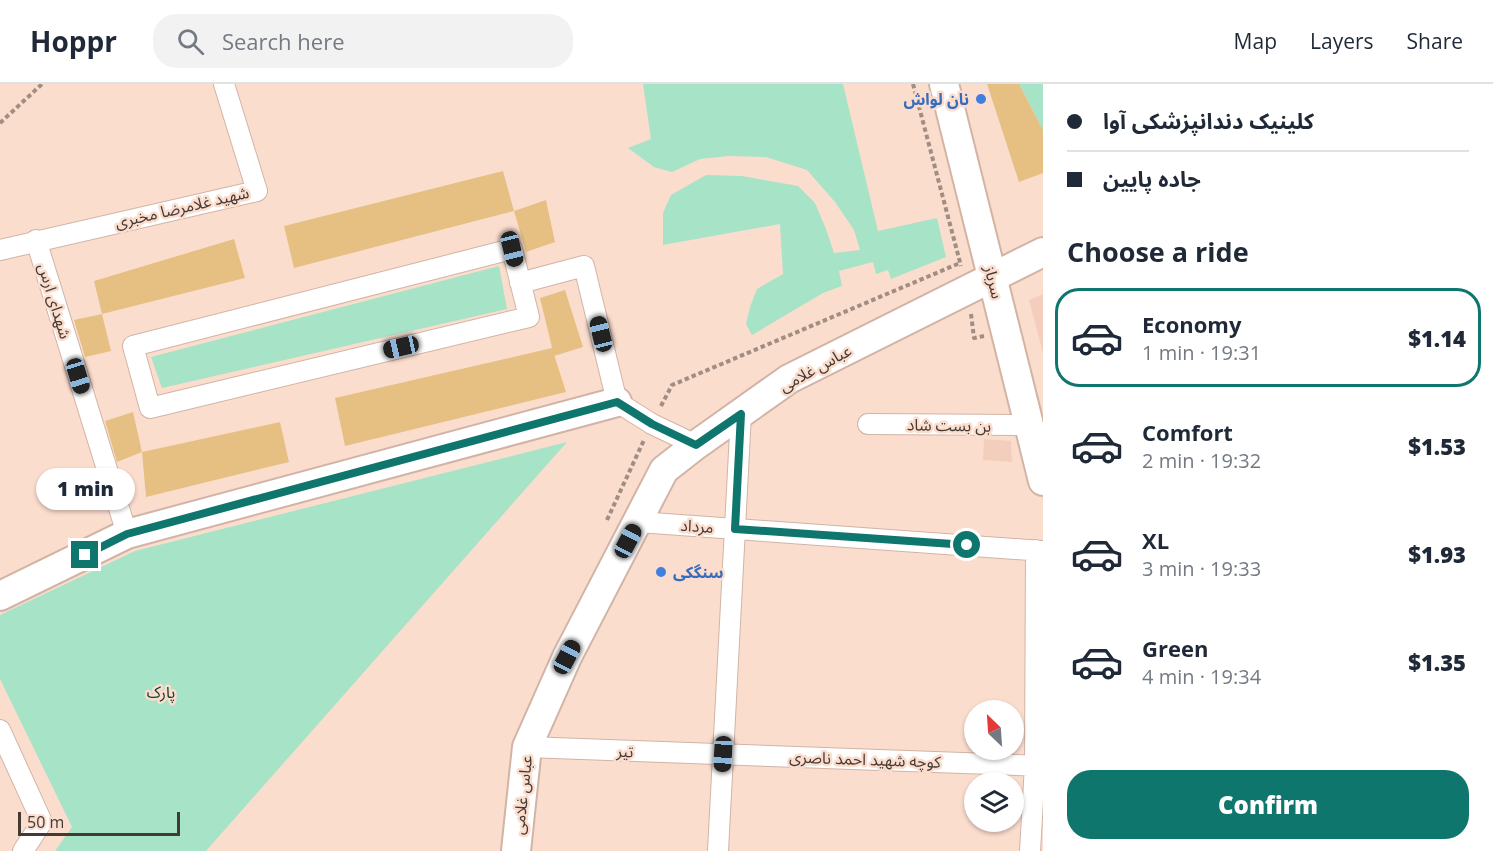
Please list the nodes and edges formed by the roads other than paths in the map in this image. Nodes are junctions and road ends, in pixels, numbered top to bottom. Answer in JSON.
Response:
{"nodes":[{"id":1,"x":224,"y":84,"type":"edge"},
{"id":2,"x":945,"y":84,"type":"edge"},
{"id":3,"x":36,"y":240,"type":"junction"},
{"id":4,"x":0,"y":250,"type":"edge"},
{"id":5,"x":1043,"y":252,"type":"edge"},
{"id":6,"x":992,"y":276,"type":"junction"},
{"id":7,"x":520,"y":283,"type":"junction"},
{"id":8,"x":617,"y":402,"type":"junction"},
{"id":9,"x":741,"y":414,"type":"junction"},
{"id":10,"x":868,"y":424,"type":"dead end"},
{"id":11,"x":1029,"y":425,"type":"junction"},
{"id":12,"x":696,"y":445,"type":"junction"},
{"id":13,"x":1043,"y":481,"type":"edge"},
{"id":14,"x":638,"y":522,"type":"junction"},
{"id":15,"x":735,"y":529,"type":"junction"},
{"id":16,"x":127,"y":534,"type":"junction"},
{"id":17,"x":1040,"y":550,"type":"edge"},
{"id":18,"x":0,"y":596,"type":"edge"},
{"id":19,"x":0,"y":732,"type":"edge"},
{"id":20,"x":527,"y":747,"type":"junction"},
{"id":21,"x":723,"y":754,"type":"junction"},
{"id":22,"x":1039,"y":766,"type":"edge"},
{"id":23,"x":23,"y":851,"type":"edge"},
{"id":24,"x":516,"y":851,"type":"edge"},
{"id":25,"x":718,"y":851,"type":"edge"},
{"id":26,"x":1030,"y":851,"type":"edge"}],
"edges":[{"from":1,"to":3,"type":"street","name":"شهید غلامرضا مخبری"},
{"from":2,"to":6,"type":"street","name":"سرباز"},
{"from":3,"to":4,"type":"street","name":"شهید غلامرضا مخبری"},
{"from":3,"to":16,"type":"street","name":"شهدای ارس"},
{"from":5,"to":6,"type":"street","name":"عباس غلامی"},
{"from":6,"to":9,"type":"street","name":"عباس غلامی"},
{"from":6,"to":11,"type":"street","name":"سرباز"},
{"from":7,"to":7,"type":"street"},
{"from":7,"to":8,"type":"street"},
{"from":8,"to":12,"type":"street"},
{"from":8,"to":16,"type":"street"},
{"from":9,"to":12,"type":"street","name":"عباس غلامی"},
{"from":9,"to":15,"type":"street"},
{"from":10,"to":11,"type":"street","name":"بن بست شاد"},
{"from":11,"to":13,"type":"street","name":"سرباز"},
{"from":12,"to":14,"type":"street","name":"عباس غلامی"},
{"from":14,"to":15,"type":"street","name":"مرداد"},
{"from":14,"to":20,"type":"street","name":"عباس غلامی"},
{"from":15,"to":17,"type":"street","name":"مرداد"},
{"from":15,"to":21,"type":"street"},
{"from":16,"to":18,"type":"street"},
{"from":17,"to":22,"type":"street"},
{"from":19,"to":23,"type":"street"},
{"from":20,"to":21,"type":"street","name":"تیر"},
{"from":20,"to":24,"type":"street","name":"عباس غلامی"},
{"from":21,"to":22,"type":"street","name":"کوچه شهید احمد ناصری"},
{"from":21,"to":25,"type":"street"},
{"from":22,"to":26,"type":"street"}]}
